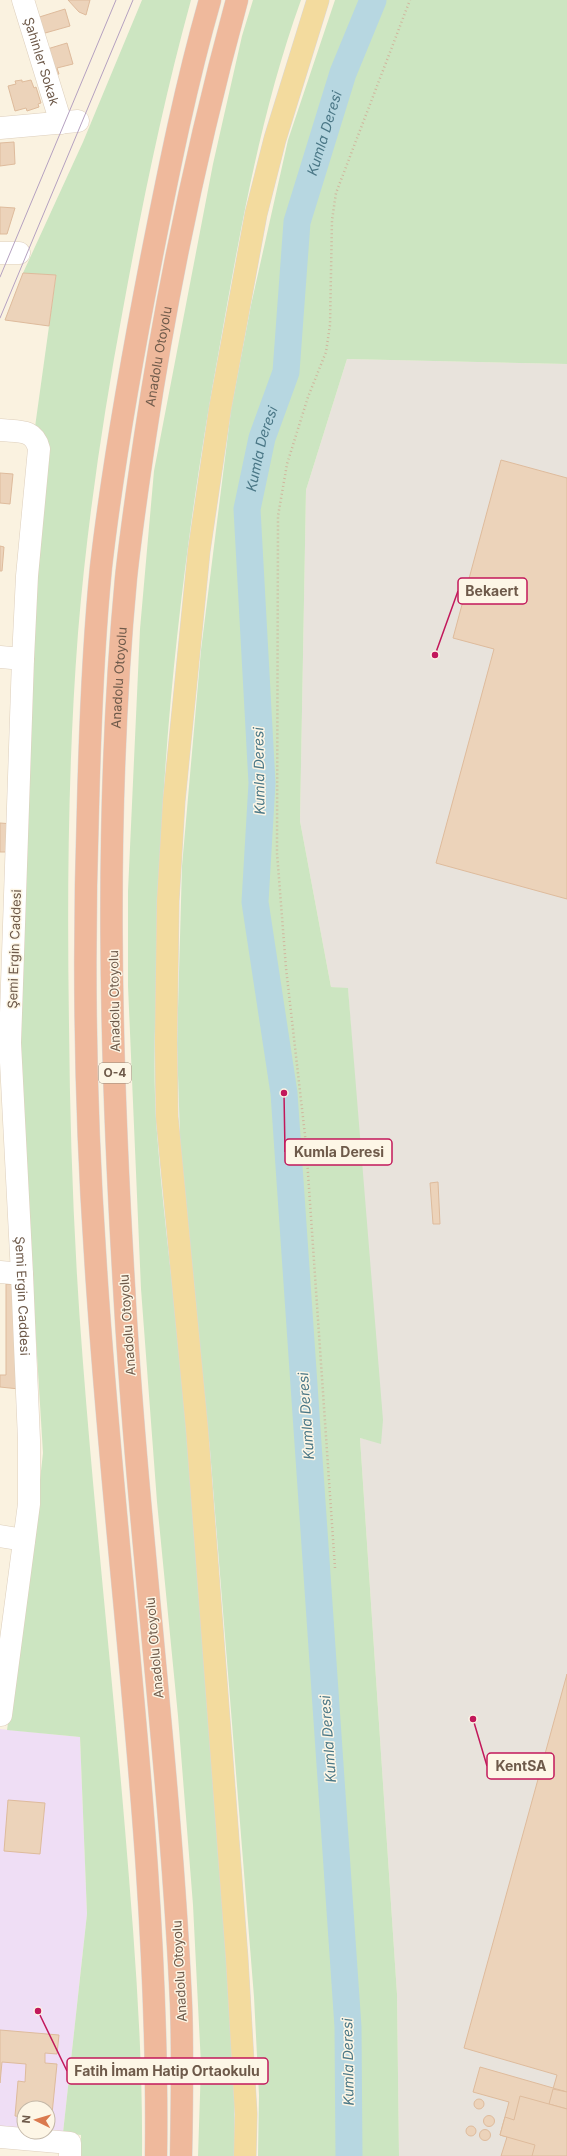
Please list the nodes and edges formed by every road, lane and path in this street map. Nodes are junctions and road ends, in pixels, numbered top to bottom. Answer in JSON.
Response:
{"nodes":[{"id":1,"x":23,"y":0,"type":"edge"},
{"id":2,"x":210,"y":0,"type":"edge"},
{"id":3,"x":237,"y":0,"type":"edge"},
{"id":4,"x":318,"y":0,"type":"edge"},
{"id":5,"x":410,"y":0,"type":"edge"},
{"id":6,"x":0,"y":128,"type":"edge"},
{"id":7,"x":0,"y":430,"type":"edge"},
{"id":8,"x":0,"y":657,"type":"edge"},
{"id":9,"x":23,"y":659,"type":"junction"},
{"id":10,"x":8,"y":876,"type":"edge"},
{"id":11,"x":5,"y":1043,"type":"edge"},
{"id":12,"x":0,"y":1272,"type":"edge"},
{"id":13,"x":22,"y":1274,"type":"junction"},
{"id":14,"x":0,"y":1536,"type":"edge"},
{"id":15,"x":24,"y":1540,"type":"junction"},
{"id":16,"x":335,"y":1568,"type":"dead end"},
{"id":17,"x":3,"y":1670,"type":"edge"},
{"id":18,"x":1,"y":1714,"type":"dead end"},
{"id":19,"x":0,"y":2136,"type":"edge"},
{"id":20,"x":70,"y":2150,"type":"edge"},
{"id":21,"x":156,"y":2156,"type":"edge"},
{"id":22,"x":181,"y":2156,"type":"edge"},
{"id":23,"x":245,"y":2156,"type":"edge"}],
"edges":[{"from":1,"to":6,"type":"street","name":"Şahinler Sokak"},
{"from":2,"to":21,"type":"highway","name":"Anadolu Otoyolu","number":"O-4"},
{"from":3,"to":22,"type":"highway","name":"Anadolu Otoyolu","number":"O-4"},
{"from":4,"to":23,"type":"main road"},
{"from":5,"to":16,"type":"path"},
{"from":7,"to":9,"type":"street","name":"Şemi Ergin Caddesi"},
{"from":8,"to":9,"type":"street"},
{"from":9,"to":10,"type":"street","name":"Şemi Ergin Caddesi"},
{"from":10,"to":11,"type":"street","name":"Şemi Ergin Caddesi"},
{"from":11,"to":13,"type":"street","name":"Şemi Ergin Caddesi"},
{"from":12,"to":13,"type":"street"},
{"from":13,"to":15,"type":"street","name":"Şemi Ergin Caddesi"},
{"from":14,"to":15,"type":"street"},
{"from":15,"to":17,"type":"street","name":"Şemi Ergin Caddesi"},
{"from":17,"to":18,"type":"street","name":"Şemi Ergin Caddesi"},
{"from":19,"to":20,"type":"street"}]}
